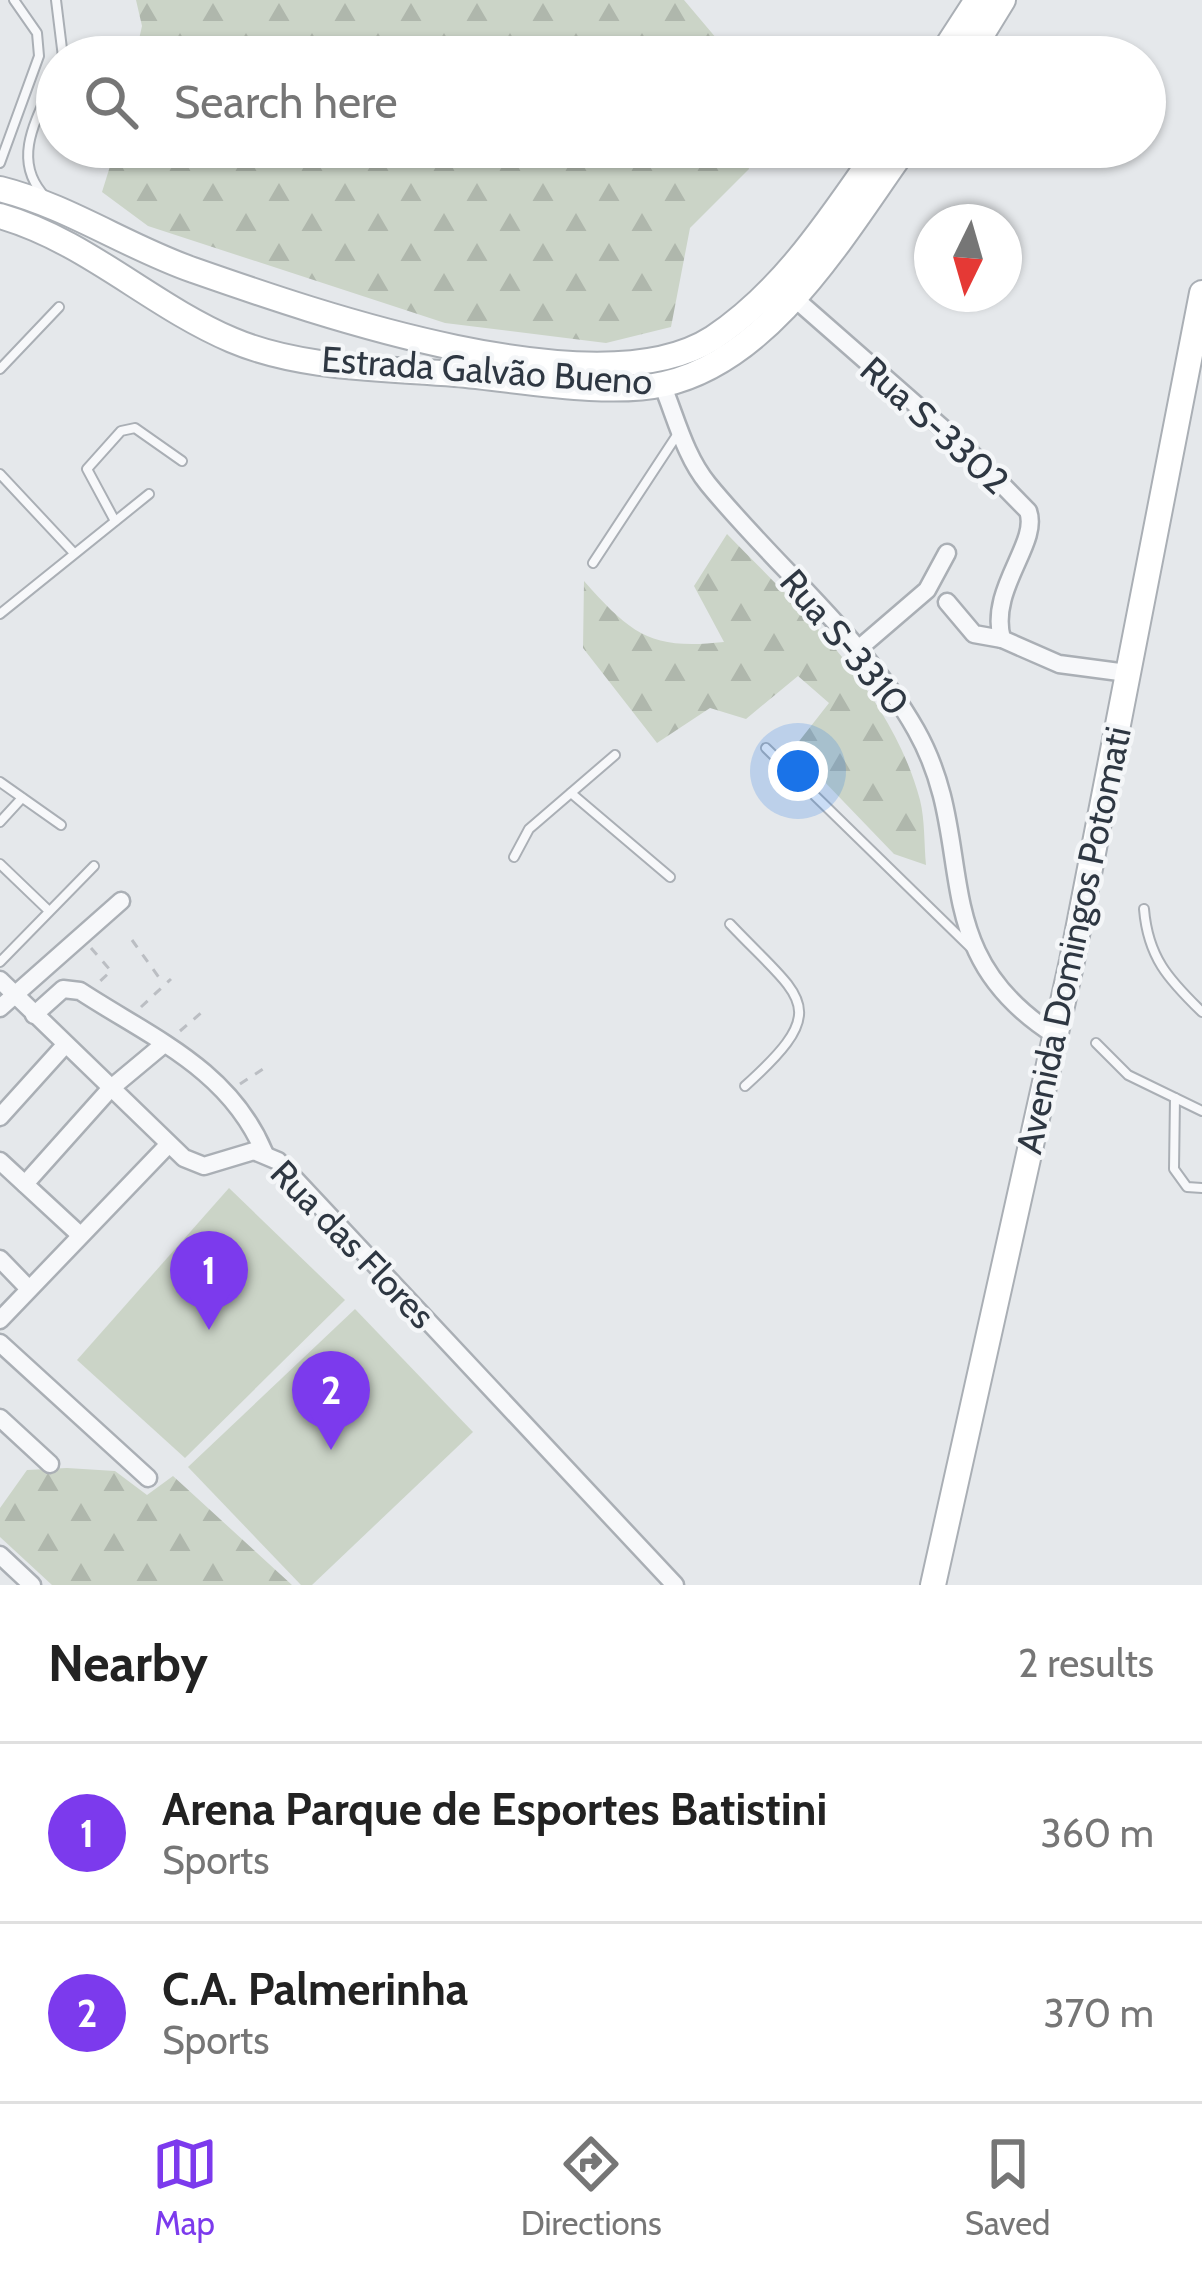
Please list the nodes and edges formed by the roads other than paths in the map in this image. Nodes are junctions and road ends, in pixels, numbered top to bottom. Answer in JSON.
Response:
{"nodes":[{"id":1,"x":14,"y":0,"type":"edge"},
{"id":2,"x":56,"y":0,"type":"edge"},
{"id":3,"x":977,"y":0,"type":"edge"},
{"id":4,"x":1004,"y":0,"type":"edge"},
{"id":5,"x":37,"y":36,"type":"edge"},
{"id":6,"x":60,"y":36,"type":"edge"},
{"id":7,"x":954,"y":36,"type":"edge"},
{"id":8,"x":981,"y":36,"type":"edge"},
{"id":9,"x":36,"y":64,"type":"edge"},
{"id":10,"x":36,"y":131,"type":"edge"},
{"id":11,"x":0,"y":163,"type":"edge"},
{"id":12,"x":866,"y":168,"type":"edge"},
{"id":13,"x":890,"y":168,"type":"edge"},
{"id":14,"x":0,"y":189,"type":"edge"},
{"id":15,"x":55,"y":207,"type":"junction"},
{"id":16,"x":0,"y":216,"type":"edge"},
{"id":17,"x":234,"y":282,"type":"junction"},
{"id":18,"x":1202,"y":293,"type":"edge"},
{"id":19,"x":792,"y":296,"type":"junction"},
{"id":20,"x":58,"y":307,"type":"dead end"},
{"id":21,"x":322,"y":311,"type":"junction"},
{"id":22,"x":199,"y":322,"type":"junction"},
{"id":23,"x":307,"y":359,"type":"junction"},
{"id":24,"x":0,"y":369,"type":"edge"},
{"id":25,"x":662,"y":384,"type":"junction"},
{"id":26,"x":680,"y":431,"type":"junction"},
{"id":27,"x":182,"y":461,"type":"dead end"},
{"id":28,"x":0,"y":474,"type":"edge"},
{"id":29,"x":149,"y":494,"type":"dead end"},
{"id":30,"x":115,"y":521,"type":"junction"},
{"id":31,"x":73,"y":552,"type":"junction"},
{"id":32,"x":947,"y":553,"type":"dead end"},
{"id":33,"x":593,"y":562,"type":"dead end"},
{"id":34,"x":947,"y":602,"type":"dead end"},
{"id":35,"x":0,"y":614,"type":"edge"},
{"id":36,"x":1002,"y":639,"type":"junction"},
{"id":37,"x":856,"y":651,"type":"junction"},
{"id":38,"x":1127,"y":673,"type":"junction"},
{"id":39,"x":766,"y":748,"type":"dead end"},
{"id":40,"x":615,"y":755,"type":"dead end"},
{"id":41,"x":0,"y":782,"type":"edge"},
{"id":42,"x":571,"y":793,"type":"junction"},
{"id":43,"x":22,"y":798,"type":"junction"},
{"id":44,"x":0,"y":822,"type":"edge"},
{"id":45,"x":61,"y":825,"type":"dead end"},
{"id":46,"x":514,"y":857,"type":"dead end"},
{"id":47,"x":0,"y":864,"type":"edge"},
{"id":48,"x":94,"y":866,"type":"dead end"},
{"id":49,"x":670,"y":878,"type":"dead end"},
{"id":50,"x":121,"y":902,"type":"dead end"},
{"id":51,"x":1144,"y":909,"type":"dead end"},
{"id":52,"x":48,"y":910,"type":"junction"},
{"id":53,"x":730,"y":924,"type":"dead end"},
{"id":54,"x":972,"y":950,"type":"junction"},
{"id":55,"x":0,"y":962,"type":"edge"},
{"id":56,"x":7,"y":986,"type":"edge"},
{"id":57,"x":0,"y":1009,"type":"edge"},
{"id":58,"x":1202,"y":1012,"type":"edge"},
{"id":59,"x":34,"y":1015,"type":"junction"},
{"id":60,"x":1056,"y":1036,"type":"junction"},
{"id":61,"x":1096,"y":1042,"type":"dead end"},
{"id":62,"x":164,"y":1044,"type":"junction"},
{"id":63,"x":65,"y":1046,"type":"junction"},
{"id":64,"x":746,"y":1086,"type":"dead end"},
{"id":65,"x":110,"y":1089,"type":"junction"},
{"id":66,"x":1175,"y":1098,"type":"junction"},
{"id":67,"x":1202,"y":1111,"type":"edge"},
{"id":68,"x":0,"y":1117,"type":"edge"},
{"id":69,"x":167,"y":1144,"type":"junction"},
{"id":70,"x":264,"y":1152,"type":"junction"},
{"id":71,"x":0,"y":1160,"type":"edge"},
{"id":72,"x":25,"y":1184,"type":"junction"},
{"id":73,"x":1202,"y":1188,"type":"edge"},
{"id":74,"x":80,"y":1235,"type":"junction"},
{"id":75,"x":0,"y":1259,"type":"edge"},
{"id":76,"x":29,"y":1289,"type":"junction"},
{"id":77,"x":0,"y":1319,"type":"edge"},
{"id":78,"x":0,"y":1343,"type":"edge"},
{"id":79,"x":0,"y":1418,"type":"edge"},
{"id":80,"x":50,"y":1464,"type":"dead end"},
{"id":81,"x":148,"y":1478,"type":"dead end"},
{"id":82,"x":0,"y":1555,"type":"edge"},
{"id":83,"x":32,"y":1585,"type":"edge"},
{"id":84,"x":675,"y":1585,"type":"edge"},
{"id":85,"x":933,"y":1585,"type":"edge"}],
"edges":[{"from":1,"to":5,"type":"lane"},
{"from":2,"to":6,"type":"lane"},
{"from":3,"to":7,"type":"main road"},
{"from":4,"to":8,"type":"main road"},
{"from":9,"to":11,"type":"lane"},
{"from":10,"to":15,"type":"lane"},
{"from":12,"to":21,"type":"main road","name":"Estrada Galvão Bueno"},
{"from":13,"to":19,"type":"main road","name":"Estrada Galvão Bueno"},
{"from":14,"to":15,"type":"main road","name":"Estrada Galvão Bueno"},
{"from":15,"to":17,"type":"main road","name":"Estrada Galvão Bueno"},
{"from":16,"to":22,"type":"main road","name":"Estrada Galvão Bueno"},
{"from":17,"to":21,"type":"main road","name":"Estrada Galvão Bueno"},
{"from":17,"to":22,"type":"main road"},
{"from":18,"to":38,"type":"main road","name":"Avenida Domingos Potomati"},
{"from":19,"to":25,"type":"main road","name":"Estrada Galvão Bueno"},
{"from":19,"to":36,"type":"street","name":"Rua S-3302"},
{"from":20,"to":24,"type":"lane"},
{"from":21,"to":23,"type":"main road"},
{"from":22,"to":23,"type":"main road","name":"Estrada Galvão Bueno"},
{"from":23,"to":25,"type":"main road","name":"Estrada Galvão Bueno"},
{"from":25,"to":26,"type":"street","name":"Rua S-3310"},
{"from":26,"to":33,"type":"lane"},
{"from":26,"to":37,"type":"street","name":"Rua S-3310"},
{"from":27,"to":30,"type":"lane"},
{"from":28,"to":31,"type":"lane"},
{"from":29,"to":30,"type":"lane"},
{"from":30,"to":31,"type":"lane"},
{"from":31,"to":35,"type":"lane"},
{"from":32,"to":37,"type":"street"},
{"from":34,"to":36,"type":"street"},
{"from":36,"to":38,"type":"street"},
{"from":37,"to":54,"type":"street","name":"Rua S-3310"},
{"from":38,"to":60,"type":"main road","name":"Avenida Domingos Potomati"},
{"from":39,"to":54,"type":"lane"},
{"from":40,"to":42,"type":"lane"},
{"from":41,"to":43,"type":"lane"},
{"from":42,"to":46,"type":"lane"},
{"from":42,"to":49,"type":"lane"},
{"from":43,"to":44,"type":"lane"},
{"from":43,"to":45,"type":"lane"},
{"from":47,"to":52,"type":"lane"},
{"from":48,"to":52,"type":"lane"},
{"from":50,"to":56,"type":"street"},
{"from":51,"to":58,"type":"lane"},
{"from":52,"to":55,"type":"lane"},
{"from":53,"to":64,"type":"lane"},
{"from":54,"to":60,"type":"street","name":"Rua S-3310"},
{"from":56,"to":57,"type":"street"},
{"from":56,"to":59,"type":"street","name":"Rua das Flores"},
{"from":59,"to":62,"type":"street"},
{"from":59,"to":63,"type":"street","name":"Rua das Flores"},
{"from":60,"to":85,"type":"main road","name":"Avenida Domingos Potomati"},
{"from":61,"to":66,"type":"lane"},
{"from":62,"to":65,"type":"street"},
{"from":62,"to":70,"type":"street"},
{"from":63,"to":65,"type":"street","name":"Rua das Flores"},
{"from":63,"to":68,"type":"street"},
{"from":65,"to":69,"type":"street","name":"Rua das Flores"},
{"from":65,"to":72,"type":"street"},
{"from":66,"to":67,"type":"lane"},
{"from":66,"to":73,"type":"lane"},
{"from":69,"to":70,"type":"street","name":"Rua das Flores"},
{"from":69,"to":74,"type":"street"},
{"from":70,"to":84,"type":"street","name":"Rua das Flores"},
{"from":71,"to":72,"type":"street"},
{"from":72,"to":74,"type":"street"},
{"from":74,"to":76,"type":"street"},
{"from":75,"to":76,"type":"street"},
{"from":76,"to":77,"type":"street"},
{"from":78,"to":81,"type":"street"},
{"from":79,"to":80,"type":"street"},
{"from":82,"to":83,"type":"street"}]}
